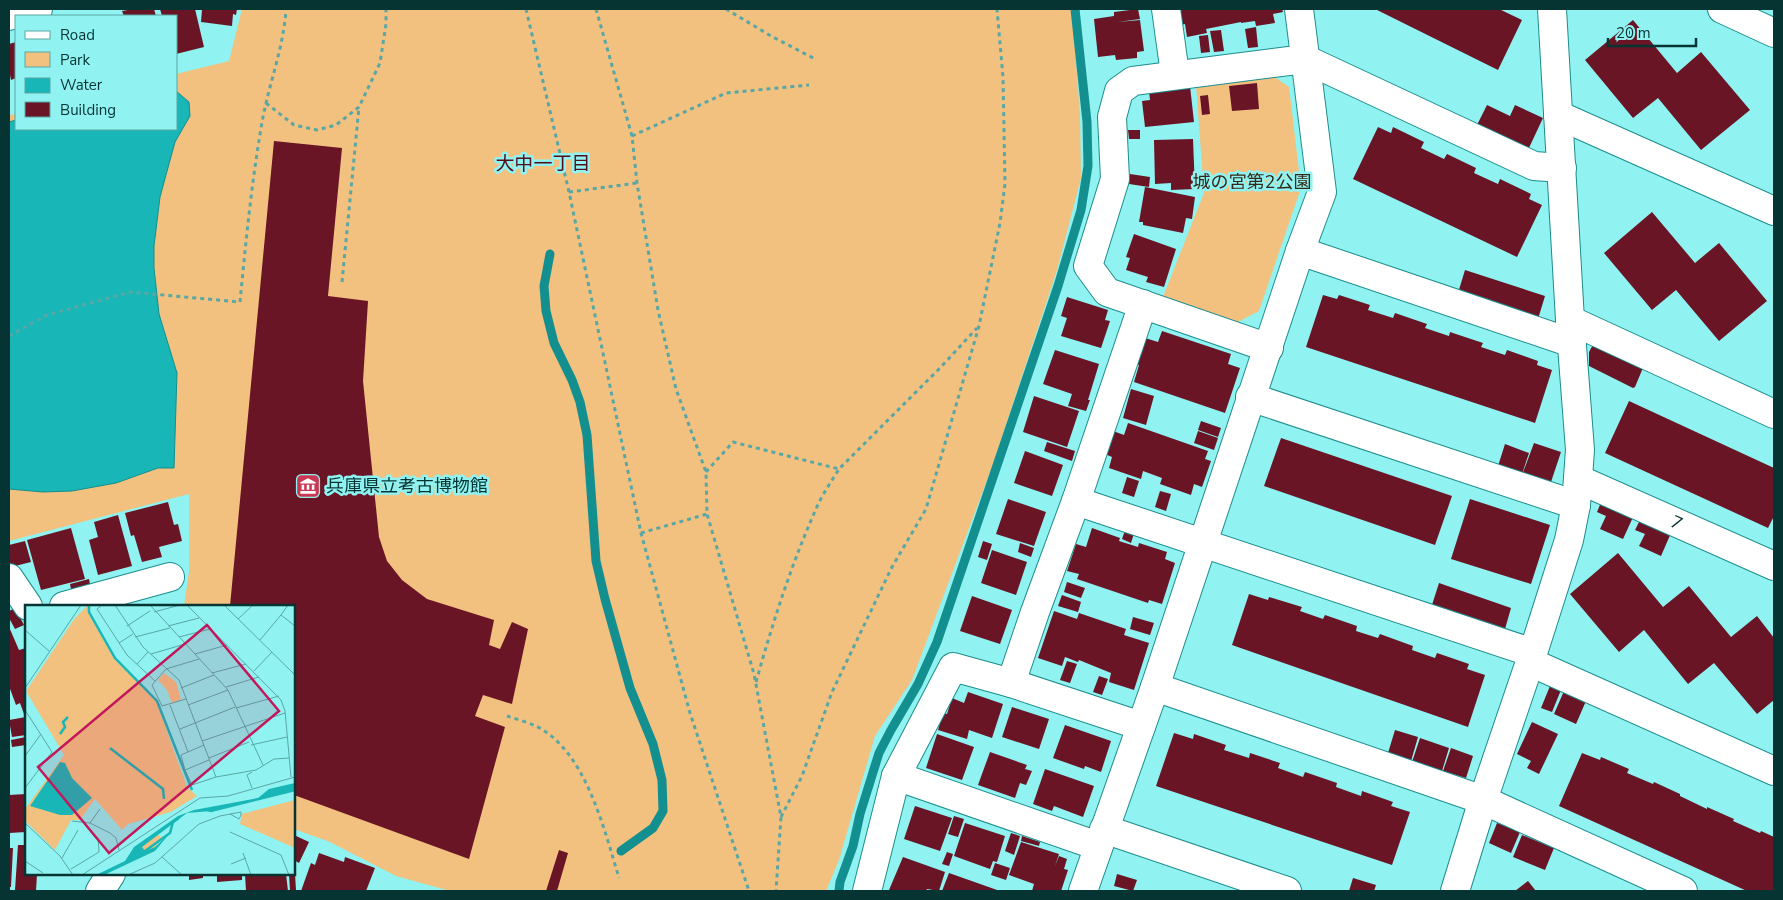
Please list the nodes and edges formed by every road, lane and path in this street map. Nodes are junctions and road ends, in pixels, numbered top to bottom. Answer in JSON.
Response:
{"nodes":[{"id":1,"x":38,"y":9,"type":"edge"},
{"id":2,"x":286,"y":9,"type":"edge"},
{"id":3,"x":386,"y":9,"type":"edge"},
{"id":4,"x":526,"y":9,"type":"edge"},
{"id":5,"x":596,"y":9,"type":"edge"},
{"id":6,"x":726,"y":9,"type":"edge"},
{"id":7,"x":997,"y":9,"type":"edge"},
{"id":8,"x":1166,"y":9,"type":"edge"},
{"id":9,"x":1299,"y":9,"type":"edge"},
{"id":10,"x":1552,"y":9,"type":"edge"},
{"id":11,"x":1722,"y":9,"type":"edge"},
{"id":12,"x":9,"y":16,"type":"edge"},
{"id":13,"x":1774,"y":33,"type":"edge"},
{"id":14,"x":815,"y":59,"type":"dead end"},
{"id":15,"x":1305,"y":59,"type":"junction"},
{"id":16,"x":1176,"y":74,"type":"junction"},
{"id":17,"x":809,"y":86,"type":"dead end"},
{"id":18,"x":266,"y":103,"type":"junction"},
{"id":19,"x":359,"y":107,"type":"junction"},
{"id":20,"x":1558,"y":115,"type":"junction"},
{"id":21,"x":632,"y":136,"type":"junction"},
{"id":22,"x":1562,"y":168,"type":"junction"},
{"id":23,"x":637,"y":183,"type":"junction"},
{"id":24,"x":569,"y":192,"type":"junction"},
{"id":25,"x":1774,"y":210,"type":"edge"},
{"id":26,"x":1300,"y":251,"type":"junction"},
{"id":27,"x":342,"y":282,"type":"dead end"},
{"id":28,"x":1143,"y":304,"type":"junction"},
{"id":29,"x":979,"y":326,"type":"junction"},
{"id":30,"x":1571,"y":332,"type":"junction"},
{"id":31,"x":9,"y":336,"type":"edge"},
{"id":32,"x":1269,"y":348,"type":"junction"},
{"id":33,"x":1250,"y":397,"type":"junction"},
{"id":34,"x":1774,"y":414,"type":"edge"},
{"id":35,"x":838,"y":468,"type":"junction"},
{"id":36,"x":706,"y":472,"type":"junction"},
{"id":37,"x":1577,"y":492,"type":"junction"},
{"id":38,"x":1076,"y":501,"type":"junction"},
{"id":39,"x":706,"y":514,"type":"junction"},
{"id":40,"x":641,"y":533,"type":"junction"},
{"id":41,"x":1203,"y":543,"type":"junction"},
{"id":42,"x":1774,"y":566,"type":"edge"},
{"id":43,"x":170,"y":576,"type":"dead end"},
{"id":44,"x":9,"y":578,"type":"edge"},
{"id":45,"x":27,"y":605,"type":"edge"},
{"id":46,"x":68,"y":605,"type":"edge"},
{"id":47,"x":1532,"y":657,"type":"junction"},
{"id":48,"x":1011,"y":683,"type":"junction"},
{"id":49,"x":756,"y":684,"type":"junction"},
{"id":50,"x":1155,"y":687,"type":"junction"},
{"id":51,"x":507,"y":716,"type":"dead end"},
{"id":52,"x":1141,"y":726,"type":"junction"},
{"id":53,"x":1774,"y":771,"type":"edge"},
{"id":54,"x":896,"y":776,"type":"junction"},
{"id":55,"x":1483,"y":800,"type":"junction"},
{"id":56,"x":781,"y":817,"type":"junction"},
{"id":57,"x":1101,"y":838,"type":"junction"},
{"id":58,"x":110,"y":875,"type":"edge"},
{"id":59,"x":619,"y":878,"type":"dead end"},
{"id":60,"x":100,"y":891,"type":"edge"},
{"id":61,"x":749,"y":891,"type":"edge"},
{"id":62,"x":776,"y":891,"type":"edge"},
{"id":63,"x":867,"y":891,"type":"edge"},
{"id":64,"x":1083,"y":891,"type":"edge"},
{"id":65,"x":1288,"y":891,"type":"edge"},
{"id":66,"x":1455,"y":891,"type":"edge"},
{"id":67,"x":1683,"y":891,"type":"edge"}],
"edges":[{"from":1,"to":12,"type":"street"},
{"from":2,"to":18,"type":"path"},
{"from":3,"to":19,"type":"path"},
{"from":4,"to":24,"type":"path"},
{"from":5,"to":21,"type":"path"},
{"from":6,"to":14,"type":"path"},
{"from":7,"to":29,"type":"path"},
{"from":8,"to":16,"type":"street"},
{"from":9,"to":15,"type":"street"},
{"from":10,"to":20,"type":"street"},
{"from":11,"to":13,"type":"street"},
{"from":15,"to":16,"type":"street"},
{"from":15,"to":22,"type":"street"},
{"from":15,"to":26,"type":"street"},
{"from":16,"to":28,"type":"street"},
{"from":17,"to":21,"type":"path"},
{"from":18,"to":19,"type":"path"},
{"from":18,"to":31,"type":"path"},
{"from":19,"to":27,"type":"path"},
{"from":20,"to":22,"type":"street"},
{"from":20,"to":25,"type":"street"},
{"from":21,"to":23,"type":"path"},
{"from":22,"to":30,"type":"street"},
{"from":23,"to":24,"type":"path"},
{"from":23,"to":36,"type":"path"},
{"from":24,"to":40,"type":"path"},
{"from":26,"to":30,"type":"street"},
{"from":26,"to":32,"type":"street"},
{"from":28,"to":32,"type":"street"},
{"from":28,"to":38,"type":"street"},
{"from":29,"to":35,"type":"path"},
{"from":29,"to":56,"type":"path"},
{"from":30,"to":34,"type":"street"},
{"from":30,"to":37,"type":"street"},
{"from":32,"to":33,"type":"street"},
{"from":33,"to":37,"type":"street","name":"7"},
{"from":33,"to":41,"type":"street"},
{"from":35,"to":36,"type":"path"},
{"from":35,"to":49,"type":"path"},
{"from":36,"to":39,"type":"path"},
{"from":37,"to":42,"type":"street","name":"7"},
{"from":37,"to":47,"type":"street"},
{"from":38,"to":41,"type":"street"},
{"from":38,"to":48,"type":"street"},
{"from":39,"to":40,"type":"path"},
{"from":39,"to":49,"type":"path"},
{"from":40,"to":61,"type":"path"},
{"from":41,"to":47,"type":"street"},
{"from":41,"to":50,"type":"street"},
{"from":43,"to":46,"type":"street"},
{"from":44,"to":45,"type":"street"},
{"from":47,"to":53,"type":"street"},
{"from":47,"to":55,"type":"street"},
{"from":48,"to":52,"type":"street"},
{"from":48,"to":54,"type":"street"},
{"from":49,"to":56,"type":"path"},
{"from":50,"to":52,"type":"street"},
{"from":50,"to":55,"type":"street"},
{"from":51,"to":59,"type":"path"},
{"from":52,"to":57,"type":"street"},
{"from":54,"to":57,"type":"street"},
{"from":54,"to":63,"type":"street"},
{"from":55,"to":66,"type":"street"},
{"from":55,"to":67,"type":"street"},
{"from":56,"to":62,"type":"path"},
{"from":57,"to":64,"type":"street"},
{"from":57,"to":65,"type":"street"},
{"from":58,"to":60,"type":"street"}]}
